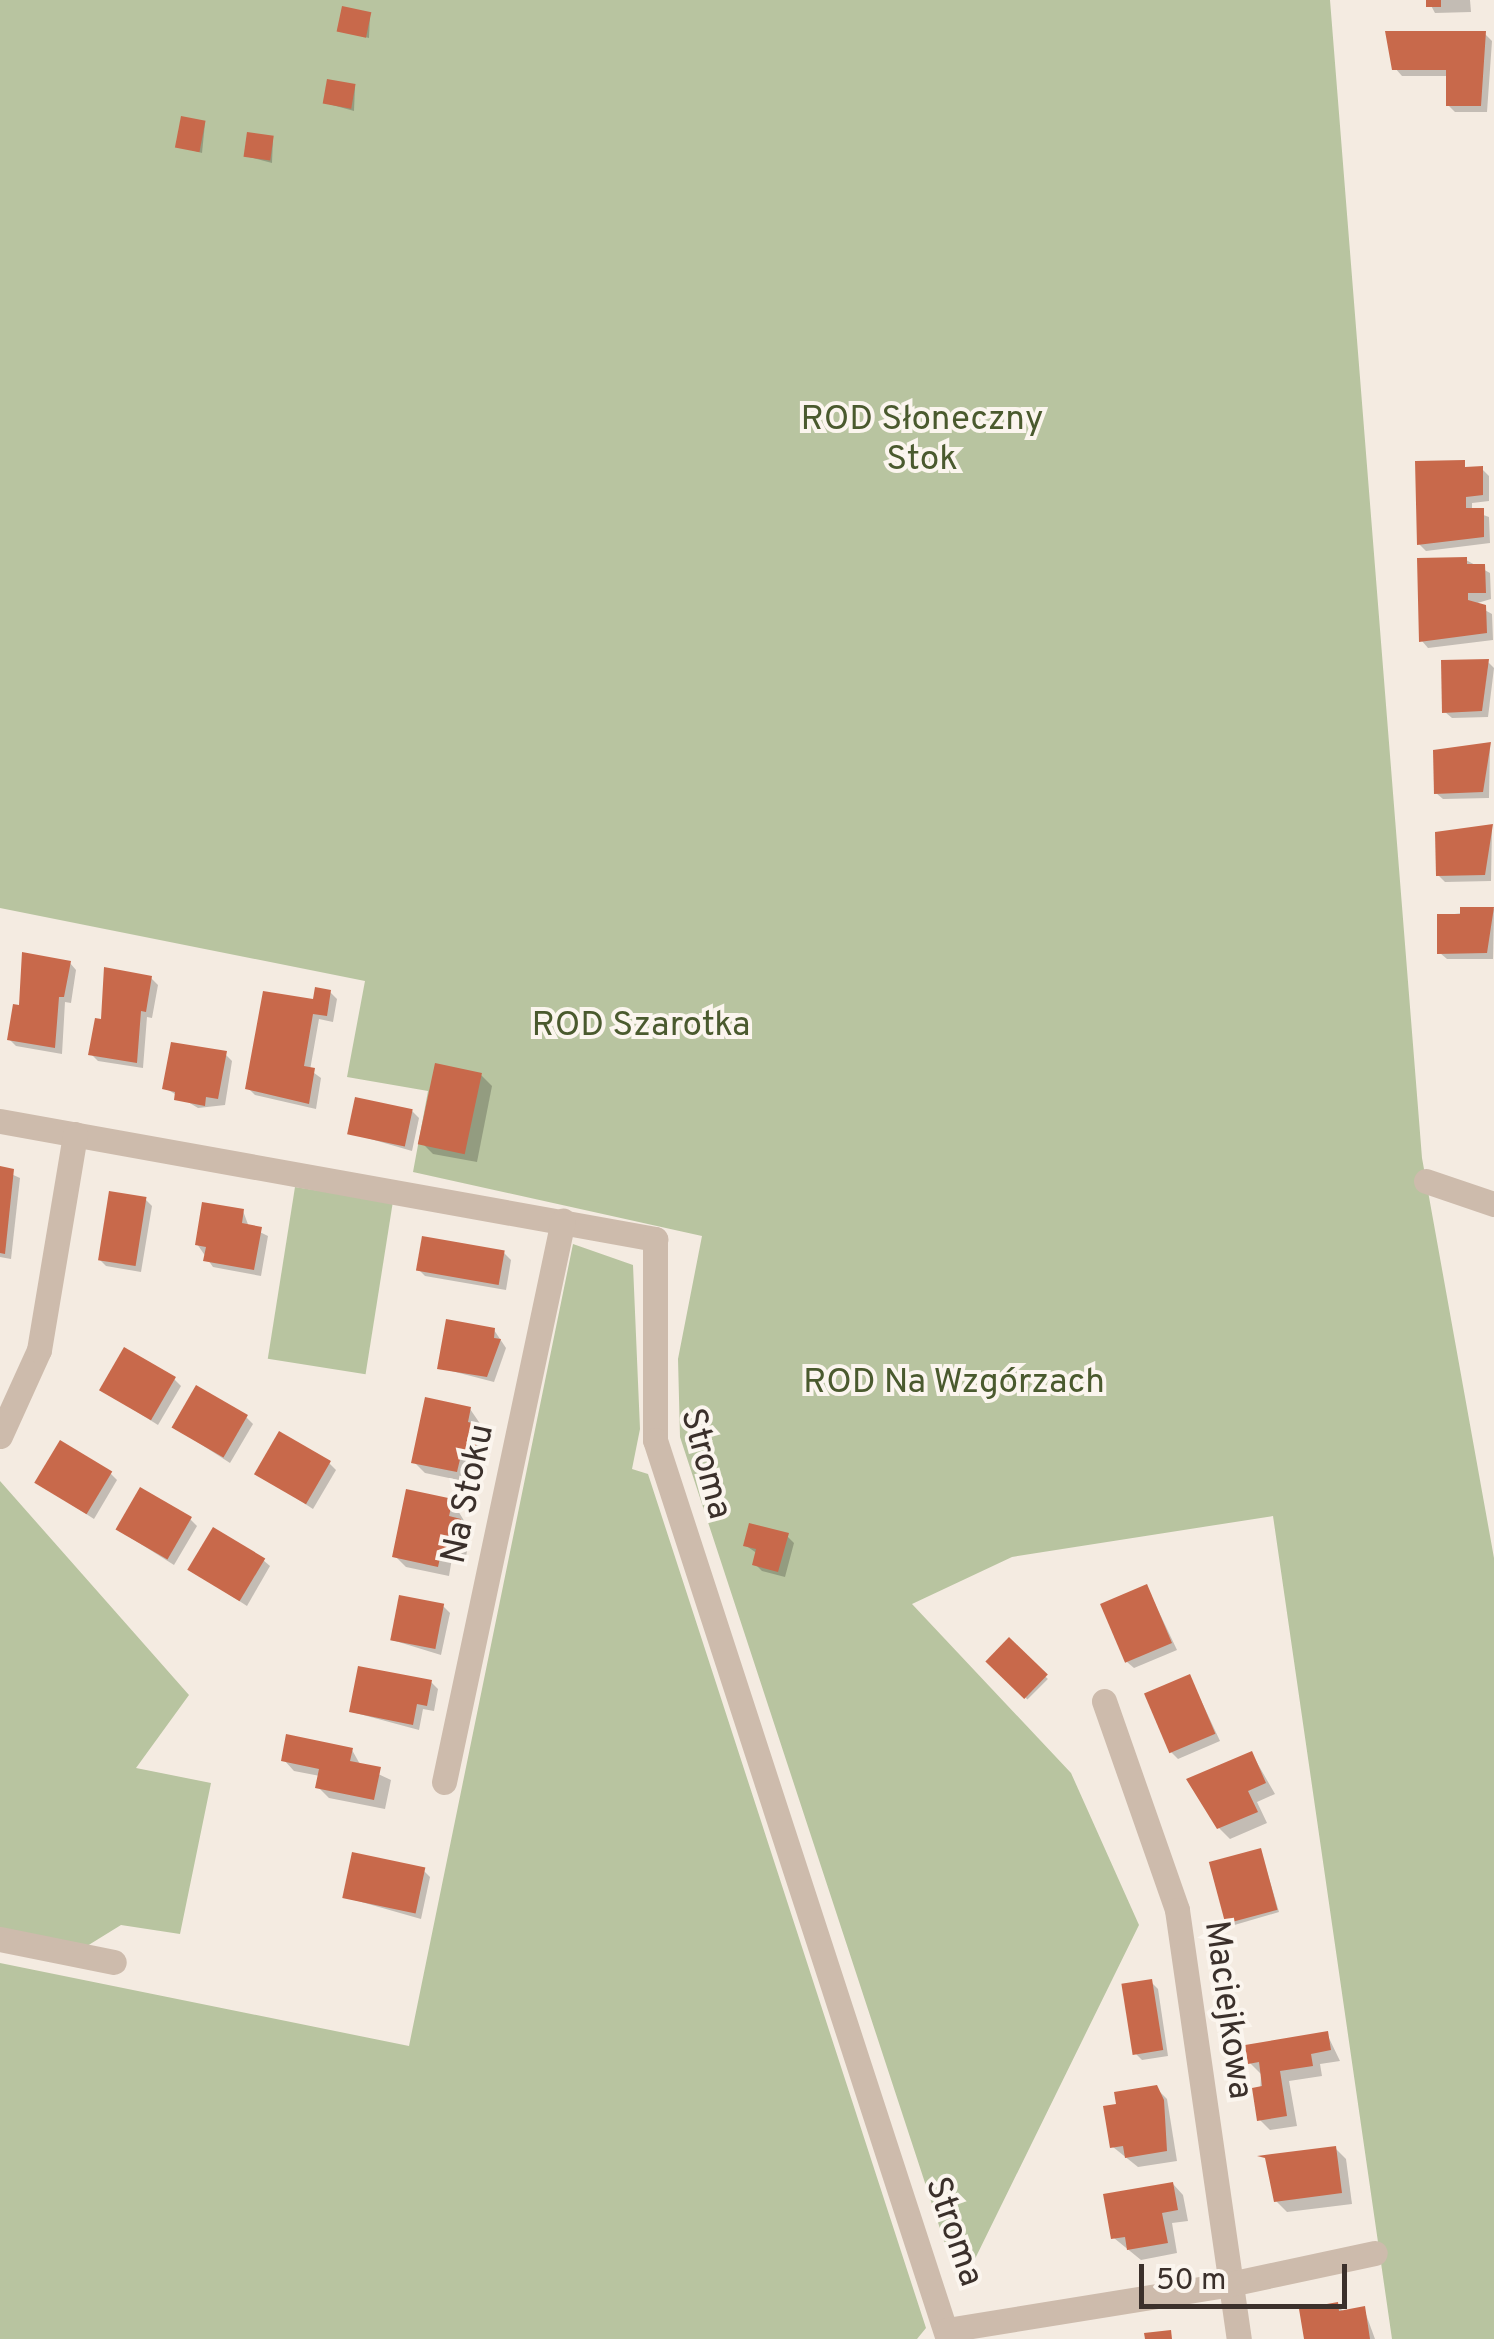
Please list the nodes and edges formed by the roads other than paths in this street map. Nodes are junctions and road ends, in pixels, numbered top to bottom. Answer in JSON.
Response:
{"nodes":[{"id":1,"x":0,"y":1121,"type":"edge"},
{"id":2,"x":75,"y":1134,"type":"junction"},
{"id":3,"x":1426,"y":1181,"type":"dead end"},
{"id":4,"x":1494,"y":1204,"type":"edge"},
{"id":5,"x":563,"y":1220,"type":"junction"},
{"id":6,"x":0,"y":1436,"type":"edge"},
{"id":7,"x":1104,"y":1701,"type":"dead end"},
{"id":8,"x":444,"y":1782,"type":"dead end"},
{"id":9,"x":0,"y":1940,"type":"edge"},
{"id":10,"x":114,"y":1962,"type":"dead end"},
{"id":11,"x":1375,"y":2253,"type":"dead end"},
{"id":12,"x":1230,"y":2284,"type":"junction"},
{"id":13,"x":948,"y":2334,"type":"edge"},
{"id":14,"x":1239,"y":2339,"type":"edge"}],
"edges":[{"from":1,"to":2,"type":"street","name":"Stroma"},
{"from":2,"to":5,"type":"street","name":"Stroma"},
{"from":2,"to":6,"type":"street"},
{"from":3,"to":4,"type":"street"},
{"from":5,"to":8,"type":"street","name":"Na Stoku"},
{"from":5,"to":13,"type":"street","name":"Stroma"},
{"from":7,"to":12,"type":"street","name":"Maciejkowa"},
{"from":9,"to":10,"type":"street"},
{"from":11,"to":12,"type":"street"},
{"from":12,"to":13,"type":"street"},
{"from":12,"to":14,"type":"street","name":"Maciejkowa"}]}
